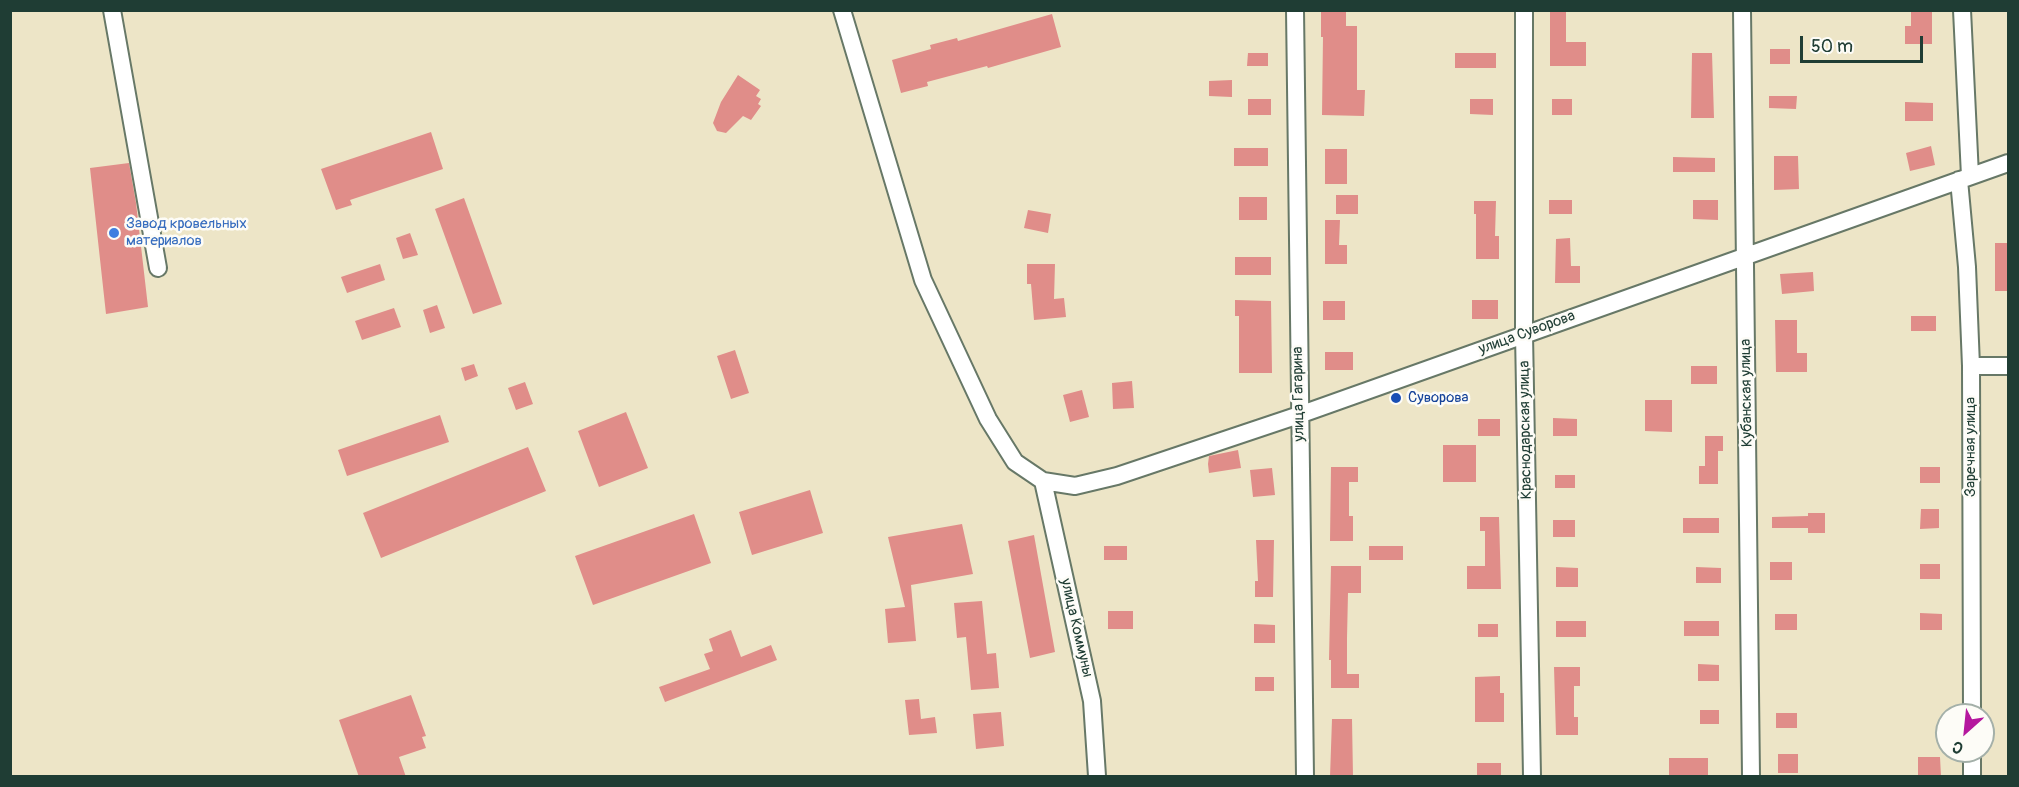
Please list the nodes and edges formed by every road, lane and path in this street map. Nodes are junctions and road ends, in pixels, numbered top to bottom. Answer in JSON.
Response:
{"nodes":[{"id":1,"x":112,"y":10,"type":"edge"},
{"id":2,"x":842,"y":10,"type":"edge"},
{"id":3,"x":1295,"y":10,"type":"edge"},
{"id":4,"x":1524,"y":10,"type":"edge"},
{"id":5,"x":1742,"y":10,"type":"edge"},
{"id":6,"x":1962,"y":10,"type":"edge"},
{"id":7,"x":2008,"y":163,"type":"edge"},
{"id":8,"x":1964,"y":178,"type":"junction"},
{"id":9,"x":1745,"y":256,"type":"junction"},
{"id":10,"x":158,"y":268,"type":"dead end"},
{"id":11,"x":1524,"y":334,"type":"junction"},
{"id":12,"x":1971,"y":366,"type":"junction"},
{"id":13,"x":2008,"y":366,"type":"edge"},
{"id":14,"x":1299,"y":415,"type":"junction"},
{"id":15,"x":1043,"y":481,"type":"junction"},
{"id":16,"x":1972,"y":703,"type":"edge"},
{"id":17,"x":1097,"y":777,"type":"edge"},
{"id":18,"x":1305,"y":777,"type":"edge"},
{"id":19,"x":1532,"y":777,"type":"edge"},
{"id":20,"x":1751,"y":777,"type":"edge"}],
"edges":[{"from":1,"to":10,"type":"street"},
{"from":2,"to":15,"type":"street"},
{"from":3,"to":14,"type":"street","name":"улица Гагарина"},
{"from":4,"to":11,"type":"street","name":"Краснодарская улица"},
{"from":5,"to":9,"type":"street","name":"Кубанская улица"},
{"from":6,"to":8,"type":"street","name":"Заречная улица"},
{"from":7,"to":8,"type":"street","name":"улица Суворова"},
{"from":8,"to":9,"type":"street","name":"улица Суворова"},
{"from":8,"to":12,"type":"street","name":"Заречная улица"},
{"from":9,"to":11,"type":"street","name":"улица Суворова"},
{"from":9,"to":20,"type":"street","name":"Кубанская улица"},
{"from":11,"to":14,"type":"street","name":"улица Суворова"},
{"from":11,"to":19,"type":"street","name":"Краснодарская улица"},
{"from":12,"to":13,"type":"street"},
{"from":12,"to":16,"type":"street","name":"Заречная улица"},
{"from":14,"to":15,"type":"street","name":"улица Суворова"},
{"from":14,"to":18,"type":"street","name":"улица Гагарина"},
{"from":15,"to":17,"type":"street","name":"улица Коммуны"}]}
